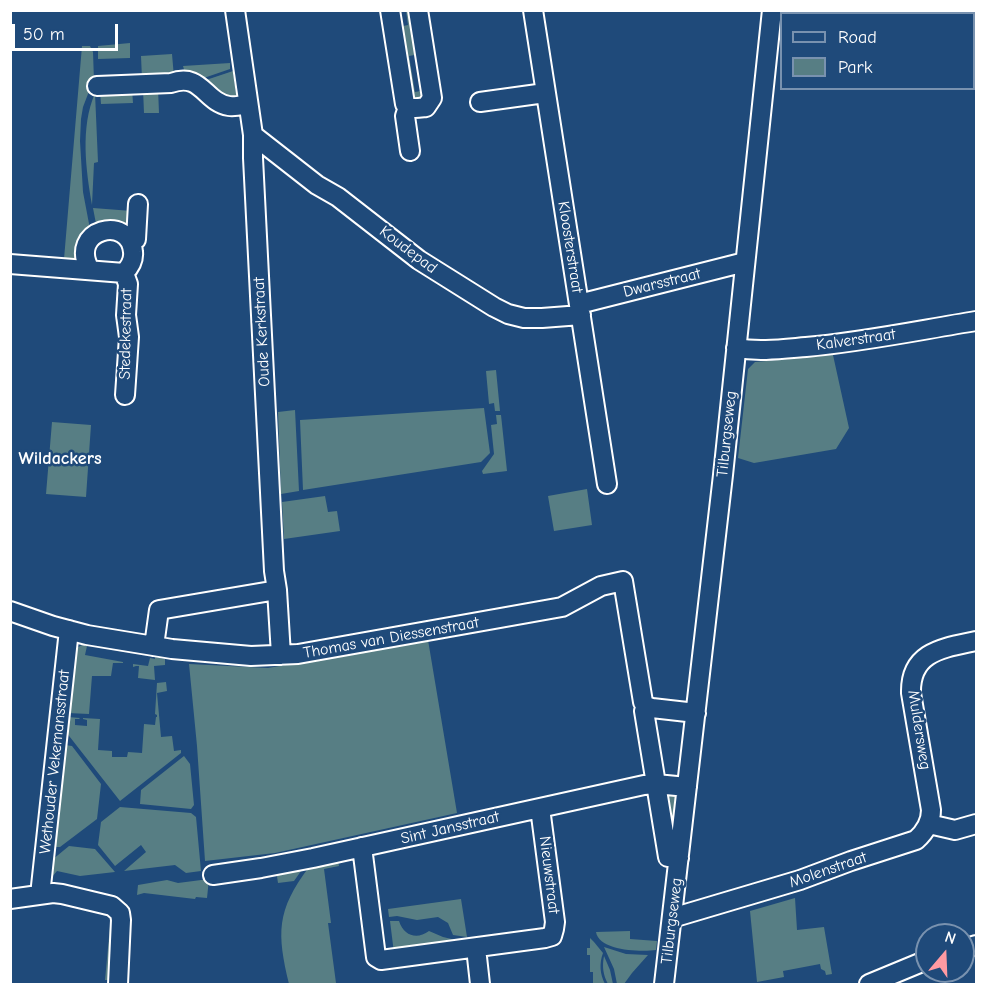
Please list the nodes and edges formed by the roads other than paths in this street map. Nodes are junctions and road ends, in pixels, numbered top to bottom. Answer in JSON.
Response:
{"nodes":[{"id":1,"x":235,"y":10,"type":"edge"},
{"id":2,"x":390,"y":10,"type":"edge"},
{"id":3,"x":418,"y":10,"type":"edge"},
{"id":4,"x":533,"y":10,"type":"edge"},
{"id":5,"x":772,"y":10,"type":"edge"},
{"id":6,"x":975,"y":10,"type":"edge"},
{"id":7,"x":976,"y":21,"type":"edge"},
{"id":8,"x":97,"y":86,"type":"dead end"},
{"id":9,"x":545,"y":93,"type":"junction"},
{"id":10,"x":480,"y":102,"type":"dead end"},
{"id":11,"x":248,"y":104,"type":"junction"},
{"id":12,"x":408,"y":107,"type":"junction"},
{"id":13,"x":253,"y":135,"type":"junction"},
{"id":14,"x":410,"y":151,"type":"dead end"},
{"id":15,"x":138,"y":204,"type":"dead end"},
{"id":16,"x":130,"y":241,"type":"junction"},
{"id":17,"x":745,"y":262,"type":"junction"},
{"id":18,"x":10,"y":264,"type":"edge"},
{"id":19,"x":90,"y":270,"type":"junction"},
{"id":20,"x":124,"y":273,"type":"junction"},
{"id":21,"x":580,"y":309,"type":"junction"},
{"id":22,"x":976,"y":321,"type":"edge"},
{"id":23,"x":736,"y":348,"type":"junction"},
{"id":24,"x":124,"y":395,"type":"dead end"},
{"id":25,"x":607,"y":484,"type":"dead end"},
{"id":26,"x":277,"y":590,"type":"junction"},
{"id":27,"x":10,"y":611,"type":"edge"},
{"id":28,"x":69,"y":630,"type":"junction"},
{"id":29,"x":976,"y":641,"type":"edge"},
{"id":30,"x":154,"y":646,"type":"junction"},
{"id":31,"x":281,"y":655,"type":"junction"},
{"id":32,"x":646,"y":706,"type":"junction"},
{"id":33,"x":696,"y":713,"type":"junction"},
{"id":34,"x":656,"y":784,"type":"junction"},
{"id":35,"x":687,"y":787,"type":"junction"},
{"id":36,"x":540,"y":808,"type":"junction"},
{"id":37,"x":929,"y":824,"type":"junction"},
{"id":38,"x":976,"y":824,"type":"edge"},
{"id":39,"x":362,"y":847,"type":"junction"},
{"id":40,"x":679,"y":858,"type":"junction"},
{"id":41,"x":213,"y":875,"type":"dead end"},
{"id":42,"x":40,"y":895,"type":"junction"},
{"id":43,"x":10,"y":899,"type":"edge"},
{"id":44,"x":672,"y":918,"type":"junction"},
{"id":45,"x":476,"y":948,"type":"junction"},
{"id":46,"x":915,"y":965,"type":"edge"},
{"id":47,"x":118,"y":984,"type":"edge"},
{"id":48,"x":480,"y":984,"type":"edge"},
{"id":49,"x":664,"y":984,"type":"edge"},
{"id":50,"x":868,"y":984,"type":"edge"}],
"edges":[{"from":1,"to":11,"type":"street","name":"Oude Kerkstraat"},
{"from":2,"to":12,"type":"street"},
{"from":3,"to":12,"type":"street"},
{"from":4,"to":9,"type":"street","name":"Kloosterstraat"},
{"from":5,"to":17,"type":"street","name":"Tilburgseweg"},
{"from":6,"to":7,"type":"street"},
{"from":8,"to":11,"type":"street"},
{"from":9,"to":10,"type":"street"},
{"from":9,"to":21,"type":"street","name":"Kloosterstraat"},
{"from":11,"to":13,"type":"street","name":"Oude Kerkstraat"},
{"from":12,"to":14,"type":"street"},
{"from":13,"to":21,"type":"street","name":"Koudepad"},
{"from":13,"to":26,"type":"street","name":"Oude Kerkstraat"},
{"from":15,"to":16,"type":"street","name":"Stedekestraat"},
{"from":16,"to":19,"type":"street"},
{"from":16,"to":20,"type":"street","name":"Stedekestraat"},
{"from":17,"to":21,"type":"street","name":"Dwarsstraat"},
{"from":17,"to":23,"type":"street","name":"Tilburgseweg"},
{"from":18,"to":19,"type":"street","name":"Stedekestraat"},
{"from":19,"to":20,"type":"street","name":"Stedekestraat"},
{"from":20,"to":24,"type":"street","name":"Stedekestraat"},
{"from":21,"to":25,"type":"street","name":"Kloosterstraat"},
{"from":22,"to":23,"type":"street","name":"Kalverstraat"},
{"from":23,"to":33,"type":"street","name":"Tilburgseweg"},
{"from":26,"to":30,"type":"street"},
{"from":26,"to":31,"type":"street","name":"Oude Kerkstraat"},
{"from":27,"to":28,"type":"street","name":"Thomas van Diessenstraat"},
{"from":28,"to":30,"type":"street","name":"Thomas van Diessenstraat"},
{"from":28,"to":42,"type":"street","name":"Wethouder Vekemansstraat"},
{"from":29,"to":37,"type":"street","name":"Muldersweg"},
{"from":30,"to":31,"type":"street","name":"Thomas van Diessenstraat"},
{"from":31,"to":32,"type":"street","name":"Thomas van Diessenstraat"},
{"from":32,"to":33,"type":"street"},
{"from":32,"to":34,"type":"street"},
{"from":33,"to":35,"type":"street","name":"Tilburgseweg"},
{"from":34,"to":35,"type":"street","name":"Sint Jansstraat"},
{"from":34,"to":36,"type":"street","name":"Sint Jansstraat"},
{"from":34,"to":40,"type":"street","name":"Tilburgseweg"},
{"from":35,"to":40,"type":"street","name":"Tilburgseweg"},
{"from":36,"to":39,"type":"street","name":"Sint Jansstraat"},
{"from":36,"to":45,"type":"street","name":"Nieuwstraat"},
{"from":37,"to":38,"type":"street"},
{"from":37,"to":44,"type":"street","name":"Molenstraat"},
{"from":39,"to":41,"type":"street","name":"Sint Jansstraat"},
{"from":39,"to":45,"type":"street"},
{"from":40,"to":44,"type":"street","name":"Tilburgseweg"},
{"from":42,"to":43,"type":"street"},
{"from":42,"to":47,"type":"street"},
{"from":44,"to":49,"type":"street","name":"Tilburgseweg"},
{"from":45,"to":48,"type":"street"},
{"from":46,"to":50,"type":"street"}]}
